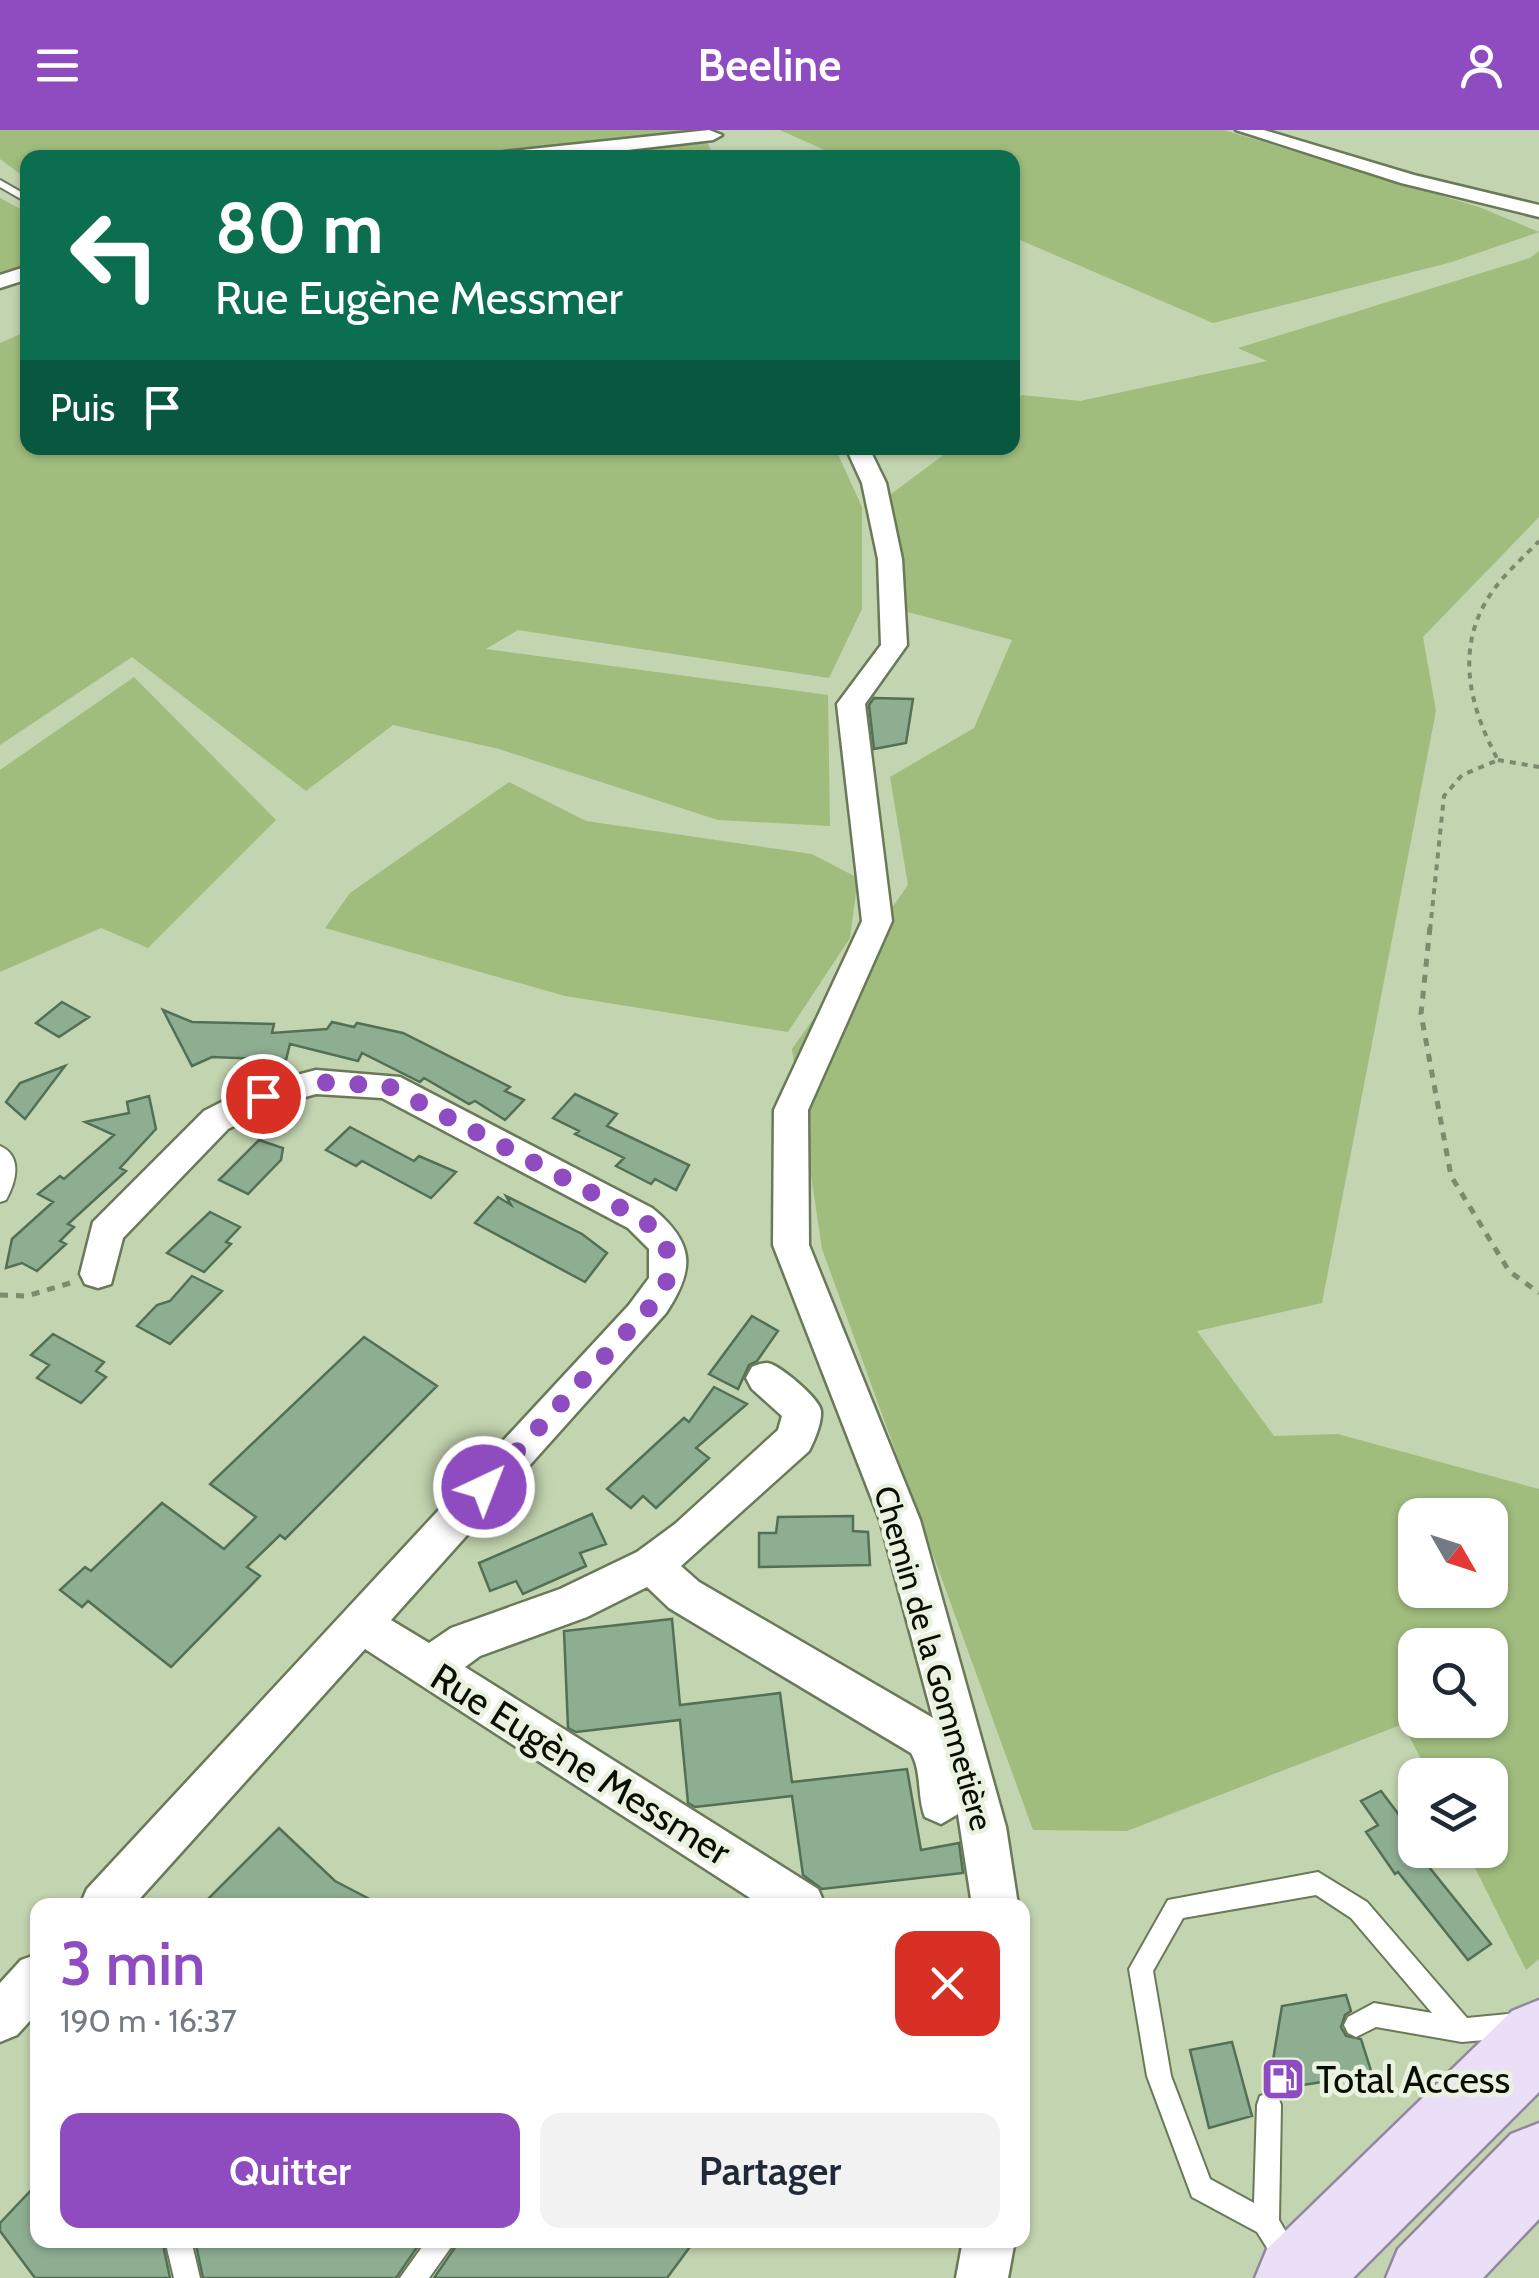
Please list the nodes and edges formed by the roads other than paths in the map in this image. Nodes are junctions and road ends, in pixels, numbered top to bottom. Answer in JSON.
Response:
{"nodes":[{"id":1,"x":1244,"y":130,"type":"edge"},
{"id":2,"x":712,"y":132,"type":"edge"},
{"id":3,"x":568,"y":150,"type":"edge"},
{"id":4,"x":1539,"y":211,"type":"edge"},
{"id":5,"x":861,"y":455,"type":"edge"},
{"id":6,"x":0,"y":1152,"type":"edge"},
{"id":7,"x":0,"y":1195,"type":"edge"},
{"id":8,"x":98,"y":1274,"type":"road end"},
{"id":9,"x":765,"y":1378,"type":"dead end"},
{"id":10,"x":651,"y":1565,"type":"junction"},
{"id":11,"x":360,"y":1623,"type":"junction"},
{"id":12,"x":428,"y":1668,"type":"junction"},
{"id":13,"x":941,"y":1802,"type":"dead end"},
{"id":14,"x":109,"y":1898,"type":"edge"},
{"id":15,"x":791,"y":1898,"type":"edge"},
{"id":16,"x":994,"y":1898,"type":"edge"},
{"id":17,"x":30,"y":1986,"type":"edge"},
{"id":18,"x":0,"y":2018,"type":"edge"},
{"id":19,"x":1539,"y":2023,"type":"edge"},
{"id":20,"x":1356,"y":2025,"type":"dead end"},
{"id":21,"x":1462,"y":2030,"type":"junction"},
{"id":22,"x":1539,"y":2038,"type":"edge"},
{"id":23,"x":1269,"y":2105,"type":"dead end"},
{"id":24,"x":1539,"y":2162,"type":"edge"},
{"id":25,"x":180,"y":2248,"type":"edge"},
{"id":26,"x":437,"y":2248,"type":"edge"},
{"id":27,"x":988,"y":2248,"type":"edge"},
{"id":28,"x":1287,"y":2259,"type":"edge"},
{"id":29,"x":187,"y":2278,"type":"edge"},
{"id":30,"x":413,"y":2278,"type":"edge"},
{"id":31,"x":982,"y":2278,"type":"edge"},
{"id":32,"x":1427,"y":2278,"type":"edge"}],
"edges":[{"from":1,"to":4,"type":"street"},
{"from":2,"to":3,"type":"street"},
{"from":5,"to":16,"type":"street","name":"Chemin de la Gommetière"},
{"from":6,"to":7,"type":"lane"},
{"from":8,"to":11,"type":"street"},
{"from":9,"to":10,"type":"street"},
{"from":10,"to":12,"type":"street"},
{"from":10,"to":13,"type":"street"},
{"from":11,"to":12,"type":"street","name":"Rue Eugène Messmer"},
{"from":11,"to":14,"type":"street"},
{"from":12,"to":15,"type":"street","name":"Rue Eugène Messmer"},
{"from":17,"to":18,"type":"street"},
{"from":19,"to":21,"type":"lane"},
{"from":20,"to":21,"type":"lane"},
{"from":21,"to":28,"type":"lane"},
{"from":22,"to":28,"type":"main road"},
{"from":23,"to":28,"type":"lane"},
{"from":24,"to":32,"type":"main road"},
{"from":25,"to":29,"type":"lane"},
{"from":26,"to":30,"type":"lane"},
{"from":27,"to":31,"type":"street"}]}
